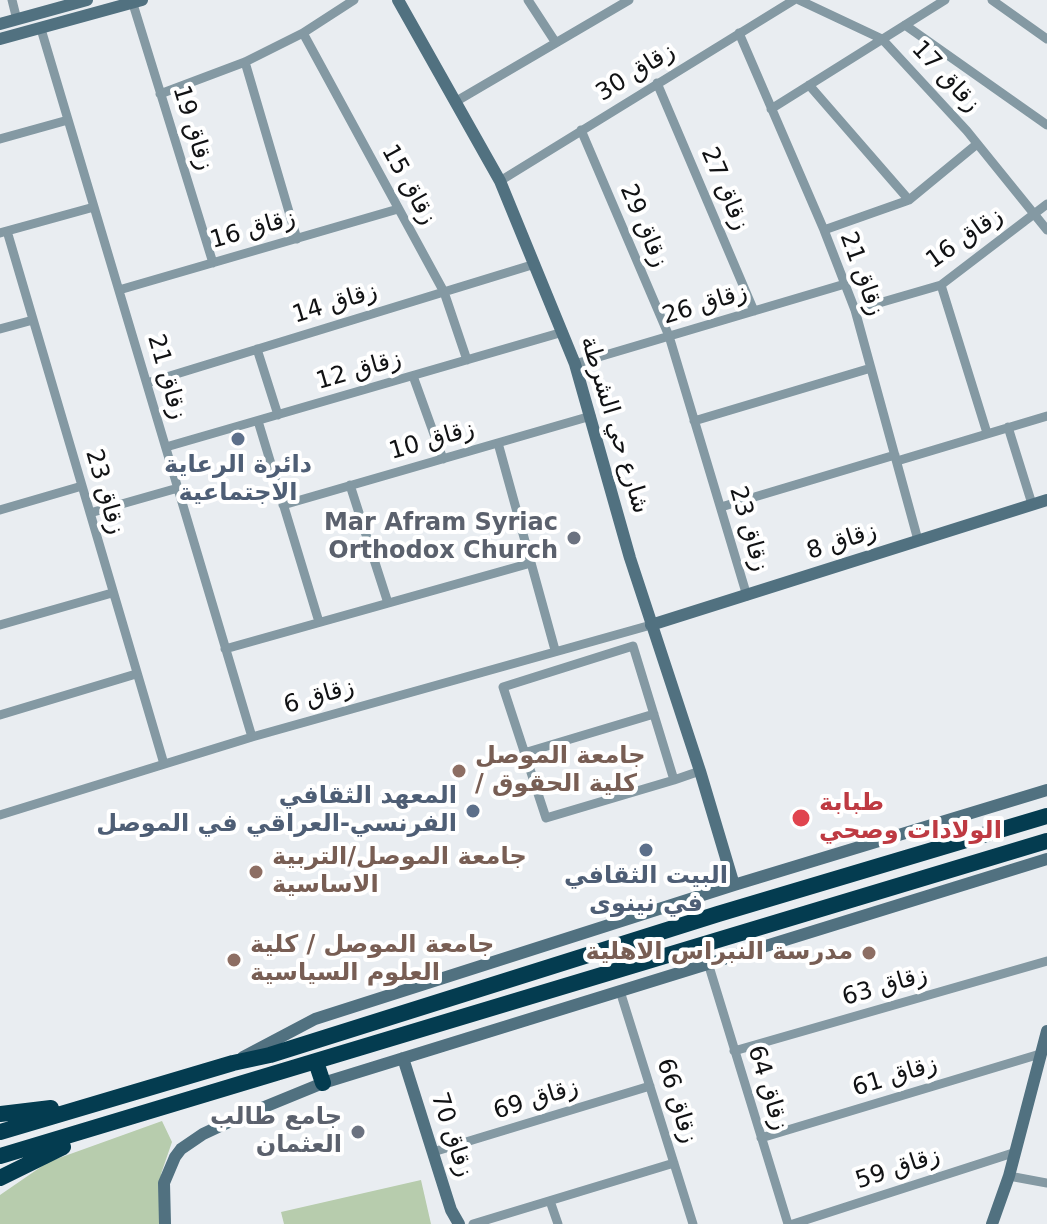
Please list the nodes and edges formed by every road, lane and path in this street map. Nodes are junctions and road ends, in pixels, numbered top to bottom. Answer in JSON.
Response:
{"nodes":[{"id":1,"x":12,"y":0,"type":"edge"},
{"id":2,"x":87,"y":0,"type":"edge"},
{"id":3,"x":354,"y":0,"type":"edge"},
{"id":4,"x":398,"y":0,"type":"edge"},
{"id":5,"x":528,"y":0,"type":"edge"},
{"id":6,"x":629,"y":0,"type":"edge"},
{"id":7,"x":797,"y":0,"type":"edge"},
{"id":8,"x":945,"y":0,"type":"edge"},
{"id":9,"x":992,"y":0,"type":"edge"},
{"id":10,"x":138,"y":2,"type":"edge"},
{"id":11,"x":17,"y":20,"type":"junction"},
{"id":12,"x":0,"y":24,"type":"edge"},
{"id":13,"x":905,"y":25,"type":"junction"},
{"id":14,"x":41,"y":29,"type":"junction"},
{"id":15,"x":303,"y":33,"type":"junction"},
{"id":16,"x":739,"y":33,"type":"junction"},
{"id":17,"x":0,"y":39,"type":"edge"},
{"id":18,"x":882,"y":39,"type":"junction"},
{"id":19,"x":1047,"y":39,"type":"edge"},
{"id":20,"x":556,"y":43,"type":"junction"},
{"id":21,"x":245,"y":62,"type":"junction"},
{"id":22,"x":657,"y":83,"type":"junction"},
{"id":23,"x":809,"y":85,"type":"junction"},
{"id":24,"x":160,"y":94,"type":"junction"},
{"id":25,"x":455,"y":102,"type":"junction"},
{"id":26,"x":771,"y":109,"type":"junction"},
{"id":27,"x":68,"y":120,"type":"junction"},
{"id":28,"x":1047,"y":125,"type":"edge"},
{"id":29,"x":581,"y":130,"type":"junction"},
{"id":30,"x":0,"y":139,"type":"edge"},
{"id":31,"x":977,"y":144,"type":"junction"},
{"id":32,"x":500,"y":181,"type":"junction"},
{"id":33,"x":909,"y":200,"type":"junction"},
{"id":34,"x":1047,"y":204,"type":"edge"},
{"id":35,"x":94,"y":207,"type":"junction"},
{"id":36,"x":398,"y":209,"type":"junction"},
{"id":37,"x":1035,"y":214,"type":"junction"},
{"id":38,"x":824,"y":230,"type":"junction"},
{"id":39,"x":1047,"y":230,"type":"edge"},
{"id":40,"x":4,"y":232,"type":"edge"},
{"id":41,"x":297,"y":239,"type":"junction"},
{"id":42,"x":213,"y":263,"type":"junction"},
{"id":43,"x":535,"y":264,"type":"junction"},
{"id":44,"x":845,"y":284,"type":"junction"},
{"id":45,"x":941,"y":285,"type":"junction"},
{"id":46,"x":119,"y":290,"type":"junction"},
{"id":47,"x":444,"y":292,"type":"junction"},
{"id":48,"x":855,"y":310,"type":"junction"},
{"id":49,"x":754,"y":311,"type":"junction"},
{"id":50,"x":33,"y":320,"type":"junction"},
{"id":51,"x":0,"y":329,"type":"edge"},
{"id":52,"x":563,"y":332,"type":"junction"},
{"id":53,"x":669,"y":336,"type":"junction"},
{"id":54,"x":257,"y":349,"type":"junction"},
{"id":55,"x":467,"y":360,"type":"junction"},
{"id":56,"x":575,"y":364,"type":"junction"},
{"id":57,"x":871,"y":368,"type":"junction"},
{"id":58,"x":413,"y":376,"type":"junction"},
{"id":59,"x":147,"y":383,"type":"junction"},
{"id":60,"x":278,"y":415,"type":"junction"},
{"id":61,"x":591,"y":416,"type":"junction"},
{"id":62,"x":1047,"y":416,"type":"edge"},
{"id":63,"x":258,"y":421,"type":"junction"},
{"id":64,"x":694,"y":421,"type":"junction"},
{"id":65,"x":1008,"y":427,"type":"junction"},
{"id":66,"x":987,"y":433,"type":"junction"},
{"id":67,"x":498,"y":443,"type":"junction"},
{"id":68,"x":166,"y":447,"type":"junction"},
{"id":69,"x":896,"y":458,"type":"junction"},
{"id":70,"x":443,"y":459,"type":"junction"},
{"id":71,"x":350,"y":485,"type":"junction"},
{"id":72,"x":82,"y":486,"type":"junction"},
{"id":73,"x":178,"y":488,"type":"junction"},
{"id":74,"x":1047,"y":500,"type":"edge"},
{"id":75,"x":1032,"y":504,"type":"junction"},
{"id":76,"x":283,"y":505,"type":"junction"},
{"id":77,"x":721,"y":507,"type":"junction"},
{"id":78,"x":0,"y":510,"type":"edge"},
{"id":79,"x":90,"y":513,"type":"junction"},
{"id":80,"x":918,"y":540,"type":"junction"},
{"id":81,"x":531,"y":563,"type":"junction"},
{"id":82,"x":112,"y":593,"type":"junction"},
{"id":83,"x":747,"y":596,"type":"junction"},
{"id":84,"x":388,"y":603,"type":"junction"},
{"id":85,"x":319,"y":622,"type":"junction"},
{"id":86,"x":0,"y":625,"type":"edge"},
{"id":87,"x":651,"y":625,"type":"junction"},
{"id":88,"x":225,"y":649,"type":"junction"},
{"id":89,"x":555,"y":650,"type":"junction"},
{"id":90,"x":136,"y":674,"type":"junction"},
{"id":91,"x":654,"y":714,"type":"junction"},
{"id":92,"x":0,"y":715,"type":"edge"},
{"id":93,"x":252,"y":737,"type":"junction"},
{"id":94,"x":524,"y":753,"type":"junction"},
{"id":95,"x":164,"y":764,"type":"junction"},
{"id":96,"x":700,"y":771,"type":"junction"},
{"id":97,"x":674,"y":780,"type":"junction"},
{"id":98,"x":1047,"y":790,"type":"edge"},
{"id":99,"x":0,"y":815,"type":"edge"},
{"id":100,"x":1047,"y":816,"type":"edge"},
{"id":101,"x":1047,"y":841,"type":"edge"},
{"id":102,"x":1047,"y":859,"type":"edge"},
{"id":103,"x":734,"y":885,"type":"junction"},
{"id":104,"x":1047,"y":961,"type":"edge"},
{"id":105,"x":708,"y":963,"type":"junction"},
{"id":106,"x":620,"y":991,"type":"junction"},
{"id":107,"x":1047,"y":1031,"type":"edge"},
{"id":108,"x":734,"y":1051,"type":"junction"},
{"id":109,"x":1040,"y":1054,"type":"junction"},
{"id":110,"x":403,"y":1058,"type":"junction"},
{"id":111,"x":316,"y":1062,"type":"junction"},
{"id":112,"x":233,"y":1063,"type":"junction"},
{"id":113,"x":323,"y":1083,"type":"junction"},
{"id":114,"x":650,"y":1086,"type":"junction"},
{"id":115,"x":120,"y":1095,"type":"junction"},
{"id":116,"x":0,"y":1114,"type":"edge"},
{"id":117,"x":136,"y":1116,"type":"junction"},
{"id":118,"x":0,"y":1132,"type":"edge"},
{"id":119,"x":761,"y":1138,"type":"junction"},
{"id":120,"x":433,"y":1152,"type":"junction"},
{"id":121,"x":1016,"y":1152,"type":"junction"},
{"id":122,"x":0,"y":1156,"type":"edge"},
{"id":123,"x":674,"y":1163,"type":"junction"},
{"id":124,"x":1009,"y":1176,"type":"junction"},
{"id":125,"x":0,"y":1178,"type":"edge"},
{"id":126,"x":1047,"y":1183,"type":"edge"},
{"id":127,"x":550,"y":1201,"type":"junction"},
{"id":128,"x":165,"y":1224,"type":"edge"},
{"id":129,"x":459,"y":1224,"type":"edge"},
{"id":130,"x":473,"y":1224,"type":"edge"},
{"id":131,"x":558,"y":1224,"type":"edge"},
{"id":132,"x":693,"y":1224,"type":"edge"},
{"id":133,"x":790,"y":1224,"type":"edge"},
{"id":134,"x":992,"y":1224,"type":"edge"}],
"edges":[{"from":1,"to":11,"type":"street"},
{"from":2,"to":11,"type":"street"},
{"from":3,"to":15,"type":"street"},
{"from":4,"to":25,"type":"street","name":"شارع حي الشرطة"},
{"from":5,"to":20,"type":"street"},
{"from":6,"to":20,"type":"street"},
{"from":7,"to":16,"type":"street","name":"زقاق 30"},
{"from":7,"to":18,"type":"street","name":"زقاق 17"},
{"from":8,"to":13,"type":"street"},
{"from":9,"to":19,"type":"street"},
{"from":10,"to":14,"type":"street"},
{"from":10,"to":24,"type":"street","name":"زقاق 19"},
{"from":11,"to":12,"type":"street"},
{"from":13,"to":18,"type":"street"},
{"from":13,"to":28,"type":"street"},
{"from":14,"to":17,"type":"street"},
{"from":14,"to":27,"type":"street","name":"زقاق 21"},
{"from":15,"to":21,"type":"street"},
{"from":15,"to":36,"type":"street","name":"زقاق 15"},
{"from":16,"to":22,"type":"street","name":"زقاق 30"},
{"from":16,"to":26,"type":"street","name":"زقاق 21"},
{"from":18,"to":23,"type":"street"},
{"from":18,"to":31,"type":"street","name":"زقاق 17"},
{"from":20,"to":25,"type":"street"},
{"from":21,"to":24,"type":"street"},
{"from":21,"to":41,"type":"street"},
{"from":22,"to":29,"type":"street","name":"زقاق 30"},
{"from":22,"to":49,"type":"street","name":"زقاق 27"},
{"from":23,"to":26,"type":"street"},
{"from":23,"to":33,"type":"street"},
{"from":24,"to":42,"type":"street","name":"زقاق 19"},
{"from":25,"to":32,"type":"street","name":"شارع حي الشرطة"},
{"from":26,"to":38,"type":"street","name":"زقاق 21"},
{"from":27,"to":30,"type":"street"},
{"from":27,"to":35,"type":"street","name":"زقاق 21"},
{"from":29,"to":32,"type":"street","name":"زقاق 30"},
{"from":29,"to":53,"type":"street","name":"زقاق 29"},
{"from":31,"to":33,"type":"street"},
{"from":31,"to":37,"type":"street","name":"زقاق 17"},
{"from":32,"to":43,"type":"street","name":"شارع حي الشرطة"},
{"from":33,"to":38,"type":"street"},
{"from":34,"to":37,"type":"street","name":"زقاق 16"},
{"from":35,"to":40,"type":"street"},
{"from":35,"to":46,"type":"street","name":"زقاق 21"},
{"from":36,"to":41,"type":"street","name":"زقاق 16"},
{"from":36,"to":47,"type":"street","name":"زقاق 15"},
{"from":37,"to":39,"type":"street","name":"زقاق 17"},
{"from":37,"to":45,"type":"street","name":"زقاق 16"},
{"from":38,"to":44,"type":"street","name":"زقاق 21"},
{"from":40,"to":50,"type":"street","name":"زقاق 23"},
{"from":41,"to":42,"type":"street","name":"زقاق 16"},
{"from":42,"to":46,"type":"street","name":"زقاق 16"},
{"from":43,"to":47,"type":"street","name":"زقاق 14"},
{"from":43,"to":52,"type":"street","name":"شارع حي الشرطة"},
{"from":44,"to":48,"type":"street","name":"زقاق 21"},
{"from":44,"to":49,"type":"street","name":"زقاق 26"},
{"from":45,"to":48,"type":"street","name":"زقاق 16"},
{"from":45,"to":66,"type":"street"},
{"from":46,"to":59,"type":"street","name":"زقاق 21"},
{"from":47,"to":54,"type":"street","name":"زقاق 14"},
{"from":47,"to":55,"type":"street","name":"زقاق 15"},
{"from":48,"to":57,"type":"street","name":"زقاق 21"},
{"from":49,"to":53,"type":"street","name":"زقاق 26"},
{"from":50,"to":51,"type":"street"},
{"from":50,"to":72,"type":"street","name":"زقاق 23"},
{"from":52,"to":55,"type":"street","name":"زقاق 12"},
{"from":52,"to":56,"type":"street","name":"شارع حي الشرطة"},
{"from":53,"to":56,"type":"street","name":"زقاق 26"},
{"from":53,"to":64,"type":"street","name":"زقاق 23"},
{"from":54,"to":59,"type":"street","name":"زقاق 14"},
{"from":54,"to":60,"type":"street"},
{"from":55,"to":58,"type":"street","name":"زقاق 12"},
{"from":56,"to":61,"type":"street","name":"شارع حي الشرطة"},
{"from":57,"to":64,"type":"street"},
{"from":57,"to":69,"type":"street","name":"زقاق 21"},
{"from":58,"to":60,"type":"street","name":"زقاق 12"},
{"from":58,"to":70,"type":"street"},
{"from":59,"to":68,"type":"street","name":"زقاق 21"},
{"from":60,"to":63,"type":"street","name":"زقاق 12"},
{"from":61,"to":67,"type":"street","name":"زقاق 10"},
{"from":61,"to":87,"type":"street","name":"شارع حي الشرطة"},
{"from":62,"to":65,"type":"street"},
{"from":63,"to":68,"type":"street","name":"زقاق 12"},
{"from":63,"to":76,"type":"street"},
{"from":64,"to":77,"type":"street","name":"زقاق 23"},
{"from":65,"to":66,"type":"street"},
{"from":65,"to":75,"type":"street"},
{"from":66,"to":69,"type":"street"},
{"from":67,"to":70,"type":"street","name":"زقاق 10"},
{"from":67,"to":81,"type":"street"},
{"from":68,"to":73,"type":"street","name":"زقاق 21"},
{"from":69,"to":77,"type":"street"},
{"from":69,"to":80,"type":"street","name":"زقاق 21"},
{"from":70,"to":71,"type":"street","name":"زقاق 10"},
{"from":71,"to":76,"type":"street","name":"زقاق 10"},
{"from":71,"to":84,"type":"street"},
{"from":72,"to":78,"type":"street"},
{"from":72,"to":79,"type":"street","name":"زقاق 23"},
{"from":73,"to":79,"type":"street"},
{"from":73,"to":88,"type":"street","name":"زقاق 21"},
{"from":74,"to":75,"type":"street","name":"زقاق 8"},
{"from":75,"to":80,"type":"street","name":"زقاق 8"},
{"from":76,"to":85,"type":"street"},
{"from":77,"to":83,"type":"street","name":"زقاق 23"},
{"from":79,"to":82,"type":"street","name":"زقاق 23"},
{"from":80,"to":83,"type":"street","name":"زقاق 8"},
{"from":81,"to":84,"type":"street"},
{"from":81,"to":89,"type":"street"},
{"from":82,"to":86,"type":"street"},
{"from":82,"to":90,"type":"street","name":"زقاق 23"},
{"from":83,"to":87,"type":"street","name":"زقاق 8"},
{"from":84,"to":85,"type":"street"},
{"from":85,"to":88,"type":"street"},
{"from":87,"to":89,"type":"street","name":"زقاق 6"},
{"from":87,"to":96,"type":"street","name":"شارع حي الشرطة"},
{"from":88,"to":93,"type":"street","name":"زقاق 21"},
{"from":89,"to":93,"type":"street","name":"زقاق 6"},
{"from":90,"to":92,"type":"street"},
{"from":90,"to":95,"type":"street","name":"زقاق 23"},
{"from":91,"to":94,"type":"street"},
{"from":91,"to":94,"type":"street"},
{"from":91,"to":97,"type":"street"},
{"from":93,"to":95,"type":"street","name":"زقاق 6"},
{"from":94,"to":97,"type":"street"},
{"from":95,"to":99,"type":"street","name":"زقاق 6"},
{"from":96,"to":97,"type":"street"},
{"from":96,"to":103,"type":"street","name":"شارع حي الشرطة"},
{"from":98,"to":103,"type":"street"},
{"from":100,"to":112,"type":"highway"},
{"from":101,"to":111,"type":"highway"},
{"from":102,"to":105,"type":"street"},
{"from":103,"to":112,"type":"street"},
{"from":104,"to":108,"type":"street","name":"زقاق 63"},
{"from":105,"to":106,"type":"street"},
{"from":105,"to":108,"type":"street","name":"زقاق 64"},
{"from":106,"to":110,"type":"street"},
{"from":106,"to":114,"type":"street","name":"زقاق 66"},
{"from":107,"to":109,"type":"street"},
{"from":108,"to":119,"type":"street","name":"زقاق 64"},
{"from":109,"to":119,"type":"street","name":"زقاق 61"},
{"from":109,"to":121,"type":"street"},
{"from":110,"to":113,"type":"street"},
{"from":110,"to":120,"type":"street","name":"زقاق 70"},
{"from":111,"to":113,"type":"highway"},
{"from":111,"to":117,"type":"highway"},
{"from":112,"to":115,"type":"highway"},
{"from":113,"to":128,"type":"street"},
{"from":114,"to":120,"type":"street","name":"زقاق 69"},
{"from":114,"to":123,"type":"street","name":"زقاق 66"},
{"from":115,"to":116,"type":"highway"},
{"from":115,"to":118,"type":"highway"},
{"from":117,"to":122,"type":"highway"},
{"from":117,"to":125,"type":"highway"},
{"from":119,"to":133,"type":"street","name":"زقاق 64"},
{"from":120,"to":129,"type":"street","name":"زقاق 70"},
{"from":121,"to":124,"type":"street"},
{"from":121,"to":133,"type":"street","name":"زقاق 59"},
{"from":123,"to":127,"type":"street"},
{"from":123,"to":132,"type":"street","name":"زقاق 66"},
{"from":124,"to":126,"type":"street"},
{"from":124,"to":134,"type":"street"},
{"from":127,"to":130,"type":"street"},
{"from":127,"to":131,"type":"street"}]}
